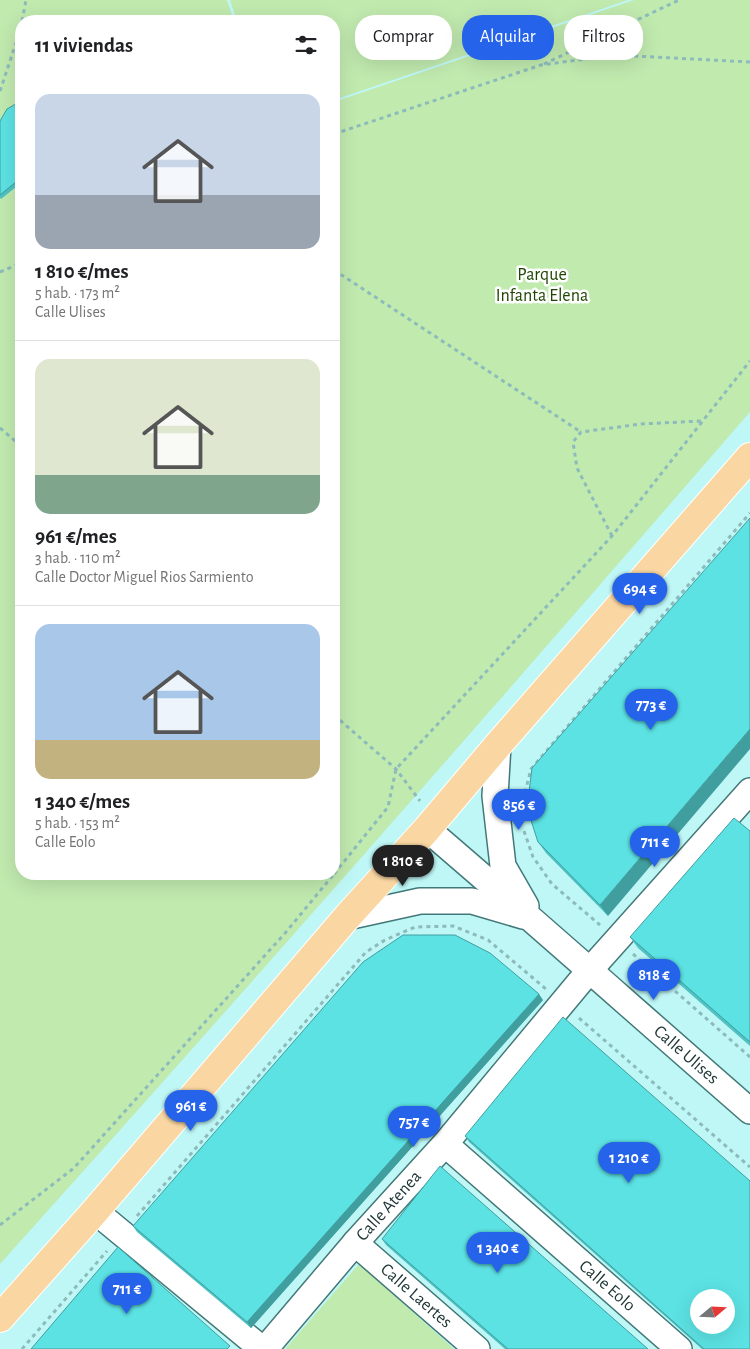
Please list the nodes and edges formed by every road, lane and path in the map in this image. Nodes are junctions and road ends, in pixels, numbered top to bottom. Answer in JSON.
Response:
{"nodes":[{"id":1,"x":26,"y":0,"type":"edge"},
{"id":2,"x":680,"y":0,"type":"edge"},
{"id":3,"x":23,"y":15,"type":"edge"},
{"id":4,"x":15,"y":48,"type":"edge"},
{"id":5,"x":750,"y":62,"type":"edge"},
{"id":6,"x":541,"y":65,"type":"junction"},
{"id":7,"x":0,"y":91,"type":"edge"},
{"id":8,"x":340,"y":132,"type":"edge"},
{"id":9,"x":15,"y":266,"type":"edge"},
{"id":10,"x":0,"y":272,"type":"edge"},
{"id":11,"x":340,"y":274,"type":"edge"},
{"id":12,"x":750,"y":361,"type":"edge"},
{"id":13,"x":702,"y":421,"type":"junction"},
{"id":14,"x":0,"y":428,"type":"edge"},
{"id":15,"x":582,"y":432,"type":"junction"},
{"id":16,"x":15,"y":441,"type":"edge"},
{"id":17,"x":750,"y":457,"type":"edge"},
{"id":18,"x":750,"y":513,"type":"edge"},
{"id":19,"x":612,"y":536,"type":"junction"},
{"id":20,"x":340,"y":721,"type":"edge"},
{"id":21,"x":498,"y":745,"type":"junction"},
{"id":22,"x":396,"y":770,"type":"junction"},
{"id":23,"x":420,"y":801,"type":"dead end"},
{"id":24,"x":746,"y":803,"type":"edge"},
{"id":25,"x":522,"y":813,"type":"dead end"},
{"id":26,"x":523,"y":828,"type":"dead end"},
{"id":27,"x":427,"y":829,"type":"junction"},
{"id":28,"x":340,"y":867,"type":"edge"},
{"id":29,"x":329,"y":880,"type":"edge"},
{"id":30,"x":347,"y":917,"type":"junction"},
{"id":31,"x":533,"y":919,"type":"junction"},
{"id":32,"x":617,"y":940,"type":"junction"},
{"id":33,"x":589,"y":971,"type":"junction"},
{"id":34,"x":562,"y":1003,"type":"junction"},
{"id":35,"x":750,"y":1057,"type":"edge"},
{"id":36,"x":750,"y":1111,"type":"edge"},
{"id":37,"x":445,"y":1144,"type":"junction"},
{"id":38,"x":750,"y":1167,"type":"edge"},
{"id":39,"x":95,"y":1212,"type":"junction"},
{"id":40,"x":132,"y":1222,"type":"dead end"},
{"id":41,"x":0,"y":1225,"type":"edge"},
{"id":42,"x":355,"y":1243,"type":"junction"},
{"id":43,"x":113,"y":1244,"type":"dead end"},
{"id":44,"x":0,"y":1318,"type":"edge"},
{"id":45,"x":22,"y":1349,"type":"edge"},
{"id":46,"x":264,"y":1349,"type":"edge"},
{"id":47,"x":477,"y":1349,"type":"edge"},
{"id":48,"x":679,"y":1349,"type":"edge"}],
"edges":[{"from":1,"to":3,"type":"path"},
{"from":2,"to":6,"type":"path"},
{"from":4,"to":7,"type":"path"},
{"from":5,"to":6,"type":"path"},
{"from":6,"to":8,"type":"path"},
{"from":9,"to":10,"type":"path"},
{"from":11,"to":15,"type":"path"},
{"from":12,"to":13,"type":"path"},
{"from":13,"to":15,"type":"path"},
{"from":13,"to":19,"type":"path"},
{"from":14,"to":16,"type":"path"},
{"from":15,"to":19,"type":"path"},
{"from":17,"to":21,"type":"main road"},
{"from":18,"to":25,"type":"path"},
{"from":19,"to":22,"type":"path"},
{"from":20,"to":22,"type":"path"},
{"from":21,"to":27,"type":"main road"},
{"from":21,"to":31,"type":"street","name":"Calle Ulises"},
{"from":22,"to":23,"type":"path"},
{"from":22,"to":28,"type":"path"},
{"from":24,"to":32,"type":"street","name":"Calle Atenea"},
{"from":26,"to":32,"type":"path"},
{"from":27,"to":30,"type":"main road"},
{"from":27,"to":31,"type":"street","name":"Calle Ulises"},
{"from":29,"to":41,"type":"path"},
{"from":30,"to":31,"type":"street","name":"Calle Ulises"},
{"from":30,"to":39,"type":"main road"},
{"from":31,"to":33,"type":"street","name":"Calle Ulises"},
{"from":32,"to":33,"type":"street","name":"Calle Atenea"},
{"from":32,"to":35,"type":"path"},
{"from":33,"to":34,"type":"street","name":"Calle Atenea"},
{"from":33,"to":36,"type":"street","name":"Calle Ulises"},
{"from":34,"to":37,"type":"street","name":"Calle Atenea"},
{"from":34,"to":38,"type":"path"},
{"from":34,"to":40,"type":"path"},
{"from":37,"to":42,"type":"street","name":"Calle Atenea"},
{"from":37,"to":48,"type":"street","name":"Calle Eolo"},
{"from":39,"to":44,"type":"main road"},
{"from":39,"to":46,"type":"street"},
{"from":42,"to":46,"type":"street","name":"Calle Atenea"},
{"from":42,"to":47,"type":"street","name":"Calle Laertes"},
{"from":43,"to":45,"type":"path"}]}
